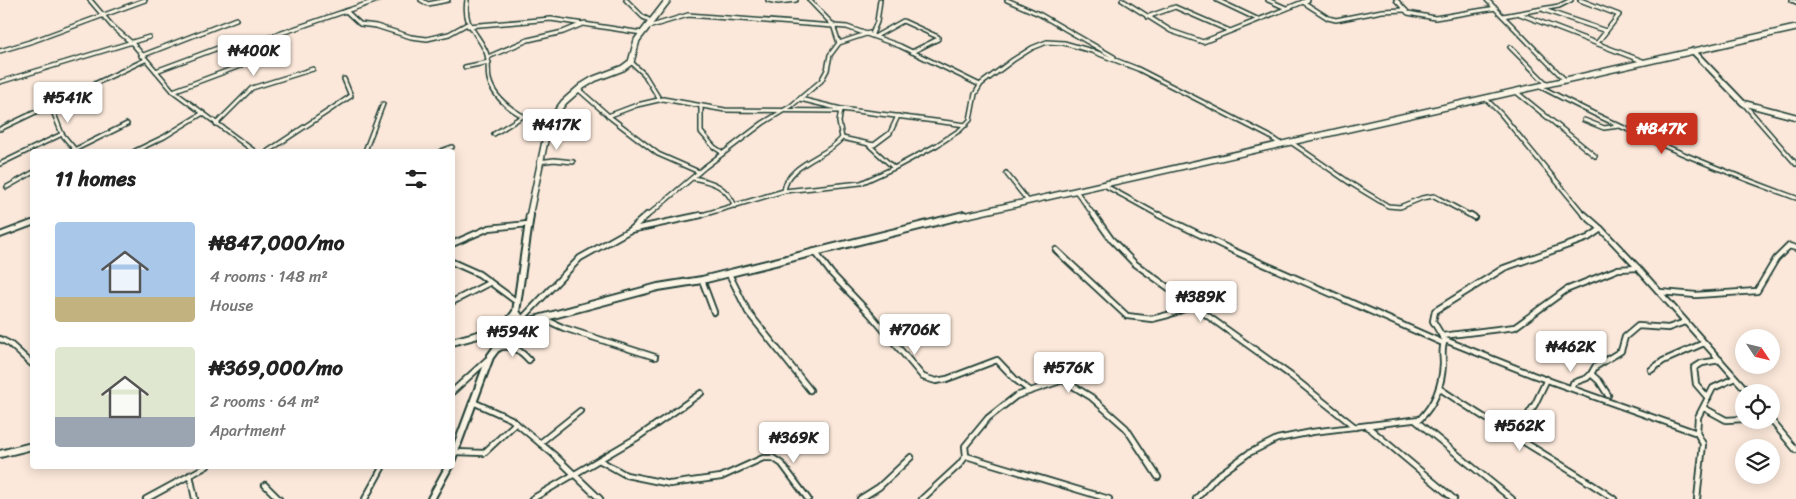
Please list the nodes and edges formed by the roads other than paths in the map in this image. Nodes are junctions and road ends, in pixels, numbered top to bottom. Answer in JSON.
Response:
{"nodes":[{"id":1,"x":90,"y":0,"type":"edge"},
{"id":2,"x":145,"y":0,"type":"edge"},
{"id":3,"x":378,"y":0,"type":"edge"},
{"id":4,"x":421,"y":0,"type":"edge"},
{"id":5,"x":448,"y":0,"type":"edge"},
{"id":6,"x":467,"y":0,"type":"edge"},
{"id":7,"x":626,"y":0,"type":"edge"},
{"id":8,"x":668,"y":0,"type":"edge"},
{"id":9,"x":768,"y":0,"type":"edge"},
{"id":10,"x":796,"y":0,"type":"edge"},
{"id":11,"x":809,"y":0,"type":"edge"},
{"id":12,"x":880,"y":0,"type":"edge"},
{"id":13,"x":1008,"y":0,"type":"edge"},
{"id":14,"x":1122,"y":0,"type":"edge"},
{"id":15,"x":1216,"y":0,"type":"edge"},
{"id":16,"x":1230,"y":0,"type":"edge"},
{"id":17,"x":1268,"y":0,"type":"edge"},
{"id":18,"x":1308,"y":0,"type":"edge"},
{"id":19,"x":1396,"y":0,"type":"edge"},
{"id":20,"x":1487,"y":0,"type":"edge"},
{"id":21,"x":1571,"y":0,"type":"edge"},
{"id":22,"x":1580,"y":0,"type":"edge"},
{"id":23,"x":1792,"y":0,"type":"edge"},
{"id":24,"x":1303,"y":2,"type":"junction"},
{"id":25,"x":1796,"y":2,"type":"edge"},
{"id":26,"x":1222,"y":3,"type":"junction"},
{"id":27,"x":1286,"y":8,"type":"junction"},
{"id":28,"x":1496,"y":8,"type":"junction"},
{"id":29,"x":1542,"y":9,"type":"junction"},
{"id":30,"x":1405,"y":10,"type":"junction"},
{"id":31,"x":346,"y":11,"type":"junction"},
{"id":32,"x":1520,"y":14,"type":"junction"},
{"id":33,"x":104,"y":16,"type":"junction"},
{"id":34,"x":1503,"y":16,"type":"junction"},
{"id":35,"x":1147,"y":17,"type":"junction"},
{"id":36,"x":1258,"y":19,"type":"junction"},
{"id":37,"x":236,"y":20,"type":"dead end"},
{"id":38,"x":651,"y":20,"type":"junction"},
{"id":39,"x":585,"y":23,"type":"junction"},
{"id":40,"x":468,"y":25,"type":"junction"},
{"id":41,"x":833,"y":25,"type":"junction"},
{"id":42,"x":1796,"y":28,"type":"edge"},
{"id":43,"x":644,"y":30,"type":"junction"},
{"id":44,"x":1230,"y":31,"type":"junction"},
{"id":45,"x":1606,"y":31,"type":"junction"},
{"id":46,"x":872,"y":34,"type":"junction"},
{"id":47,"x":149,"y":37,"type":"dead end"},
{"id":48,"x":839,"y":43,"type":"junction"},
{"id":49,"x":1597,"y":43,"type":"junction"},
{"id":50,"x":133,"y":44,"type":"junction"},
{"id":51,"x":1510,"y":47,"type":"dead end"},
{"id":52,"x":241,"y":48,"type":"junction"},
{"id":53,"x":0,"y":51,"type":"edge"},
{"id":54,"x":1693,"y":51,"type":"junction"},
{"id":55,"x":912,"y":52,"type":"junction"},
{"id":56,"x":141,"y":56,"type":"junction"},
{"id":57,"x":488,"y":57,"type":"junction"},
{"id":58,"x":145,"y":60,"type":"junction"},
{"id":59,"x":489,"y":62,"type":"junction"},
{"id":60,"x":630,"y":62,"type":"junction"},
{"id":61,"x":1645,"y":62,"type":"junction"},
{"id":62,"x":1129,"y":65,"type":"junction"},
{"id":63,"x":465,"y":67,"type":"dead end"},
{"id":64,"x":313,"y":69,"type":"dead end"},
{"id":65,"x":156,"y":71,"type":"junction"},
{"id":66,"x":344,"y":79,"type":"dead end"},
{"id":67,"x":1565,"y":80,"type":"junction"},
{"id":68,"x":0,"y":82,"type":"edge"},
{"id":69,"x":1547,"y":84,"type":"junction"},
{"id":70,"x":980,"y":85,"type":"junction"},
{"id":71,"x":1539,"y":86,"type":"junction"},
{"id":72,"x":578,"y":89,"type":"junction"},
{"id":73,"x":173,"y":91,"type":"junction"},
{"id":74,"x":1515,"y":91,"type":"junction"},
{"id":75,"x":1485,"y":98,"type":"junction"},
{"id":76,"x":800,"y":99,"type":"junction"},
{"id":77,"x":660,"y":100,"type":"junction"},
{"id":78,"x":1743,"y":103,"type":"junction"},
{"id":79,"x":383,"y":104,"type":"dead end"},
{"id":80,"x":51,"y":106,"type":"junction"},
{"id":81,"x":701,"y":107,"type":"junction"},
{"id":82,"x":786,"y":110,"type":"junction"},
{"id":83,"x":841,"y":110,"type":"junction"},
{"id":84,"x":202,"y":113,"type":"junction"},
{"id":85,"x":523,"y":116,"type":"junction"},
{"id":86,"x":608,"y":116,"type":"junction"},
{"id":87,"x":898,"y":116,"type":"junction"},
{"id":88,"x":1796,"y":117,"type":"edge"},
{"id":89,"x":1584,"y":120,"type":"dead end"},
{"id":90,"x":126,"y":124,"type":"dead end"},
{"id":91,"x":216,"y":124,"type":"junction"},
{"id":92,"x":966,"y":125,"type":"junction"},
{"id":93,"x":547,"y":126,"type":"junction"},
{"id":94,"x":1619,"y":126,"type":"junction"},
{"id":95,"x":0,"y":129,"type":"edge"},
{"id":96,"x":62,"y":134,"type":"junction"},
{"id":97,"x":494,"y":134,"type":"dead end"},
{"id":98,"x":842,"y":138,"type":"junction"},
{"id":99,"x":1292,"y":143,"type":"junction"},
{"id":100,"x":869,"y":145,"type":"junction"},
{"id":101,"x":1282,"y":145,"type":"junction"},
{"id":102,"x":452,"y":147,"type":"dead end"},
{"id":103,"x":30,"y":149,"type":"edge"},
{"id":104,"x":31,"y":149,"type":"edge"},
{"id":105,"x":73,"y":149,"type":"edge"},
{"id":106,"x":78,"y":149,"type":"edge"},
{"id":107,"x":139,"y":149,"type":"edge"},
{"id":108,"x":251,"y":149,"type":"edge"},
{"id":109,"x":271,"y":149,"type":"edge"},
{"id":110,"x":366,"y":149,"type":"edge"},
{"id":111,"x":446,"y":149,"type":"edge"},
{"id":112,"x":724,"y":153,"type":"junction"},
{"id":113,"x":1595,"y":156,"type":"dead end"},
{"id":114,"x":540,"y":162,"type":"junction"},
{"id":115,"x":574,"y":162,"type":"dead end"},
{"id":116,"x":0,"y":164,"type":"edge"},
{"id":117,"x":1796,"y":164,"type":"edge"},
{"id":118,"x":894,"y":168,"type":"junction"},
{"id":119,"x":699,"y":172,"type":"junction"},
{"id":120,"x":1006,"y":173,"type":"dead end"},
{"id":121,"x":30,"y":174,"type":"edge"},
{"id":122,"x":693,"y":178,"type":"junction"},
{"id":123,"x":1104,"y":185,"type":"junction"},
{"id":124,"x":7,"y":187,"type":"dead end"},
{"id":125,"x":784,"y":191,"type":"junction"},
{"id":126,"x":1076,"y":191,"type":"junction"},
{"id":127,"x":1796,"y":198,"type":"edge"},
{"id":128,"x":1028,"y":201,"type":"junction"},
{"id":129,"x":734,"y":206,"type":"junction"},
{"id":130,"x":1474,"y":217,"type":"dead end"},
{"id":131,"x":30,"y":224,"type":"edge"},
{"id":132,"x":528,"y":224,"type":"junction"},
{"id":133,"x":1601,"y":229,"type":"junction"},
{"id":134,"x":630,"y":230,"type":"junction"},
{"id":135,"x":0,"y":236,"type":"edge"},
{"id":136,"x":455,"y":242,"type":"edge"},
{"id":137,"x":1796,"y":248,"type":"edge"},
{"id":138,"x":1056,"y":250,"type":"dead end"},
{"id":139,"x":816,"y":253,"type":"junction"},
{"id":140,"x":455,"y":263,"type":"edge"},
{"id":141,"x":1638,"y":268,"type":"junction"},
{"id":142,"x":729,"y":274,"type":"junction"},
{"id":143,"x":702,"y":280,"type":"junction"},
{"id":144,"x":489,"y":283,"type":"junction"},
{"id":145,"x":1659,"y":292,"type":"junction"},
{"id":146,"x":455,"y":300,"type":"edge"},
{"id":147,"x":517,"y":302,"type":"junction"},
{"id":148,"x":1192,"y":306,"type":"junction"},
{"id":149,"x":516,"y":312,"type":"junction"},
{"id":150,"x":714,"y":312,"type":"dead end"},
{"id":151,"x":544,"y":319,"type":"junction"},
{"id":152,"x":523,"y":322,"type":"junction"},
{"id":153,"x":1685,"y":322,"type":"junction"},
{"id":154,"x":513,"y":326,"type":"junction"},
{"id":155,"x":503,"y":329,"type":"junction"},
{"id":156,"x":494,"y":331,"type":"junction"},
{"id":157,"x":0,"y":339,"type":"edge"},
{"id":158,"x":1443,"y":340,"type":"junction"},
{"id":159,"x":455,"y":341,"type":"edge"},
{"id":160,"x":1704,"y":343,"type":"junction"},
{"id":161,"x":498,"y":348,"type":"junction"},
{"id":162,"x":490,"y":357,"type":"junction"},
{"id":163,"x":656,"y":357,"type":"dead end"},
{"id":164,"x":529,"y":360,"type":"dead end"},
{"id":165,"x":1720,"y":360,"type":"junction"},
{"id":166,"x":30,"y":362,"type":"edge"},
{"id":167,"x":1651,"y":370,"type":"dead end"},
{"id":168,"x":1591,"y":374,"type":"junction"},
{"id":169,"x":1735,"y":378,"type":"junction"},
{"id":170,"x":1547,"y":379,"type":"junction"},
{"id":171,"x":1741,"y":384,"type":"edge"},
{"id":172,"x":1572,"y":387,"type":"junction"},
{"id":173,"x":1439,"y":388,"type":"junction"},
{"id":174,"x":455,"y":389,"type":"edge"},
{"id":175,"x":810,"y":390,"type":"dead end"},
{"id":176,"x":1028,"y":390,"type":"junction"},
{"id":177,"x":701,"y":393,"type":"dead end"},
{"id":178,"x":1608,"y":395,"type":"dead end"},
{"id":179,"x":1708,"y":398,"type":"junction"},
{"id":180,"x":474,"y":402,"type":"junction"},
{"id":181,"x":1704,"y":408,"type":"junction"},
{"id":182,"x":580,"y":411,"type":"dead end"},
{"id":183,"x":1415,"y":420,"type":"junction"},
{"id":184,"x":1735,"y":420,"type":"edge"},
{"id":185,"x":516,"y":423,"type":"junction"},
{"id":186,"x":1354,"y":427,"type":"junction"},
{"id":187,"x":1368,"y":427,"type":"junction"},
{"id":188,"x":1778,"y":429,"type":"edge"},
{"id":189,"x":1697,"y":433,"type":"junction"},
{"id":190,"x":1514,"y":437,"type":"junction"},
{"id":191,"x":540,"y":443,"type":"junction"},
{"id":192,"x":30,"y":446,"type":"edge"},
{"id":193,"x":1796,"y":450,"type":"edge"},
{"id":194,"x":456,"y":452,"type":"joint"},
{"id":195,"x":0,"y":454,"type":"edge"},
{"id":196,"x":966,"y":456,"type":"junction"},
{"id":197,"x":910,"y":457,"type":"dead end"},
{"id":198,"x":599,"y":460,"type":"junction"},
{"id":199,"x":201,"y":469,"type":"edge"},
{"id":200,"x":380,"y":469,"type":"edge"},
{"id":201,"x":447,"y":469,"type":"edge"},
{"id":202,"x":190,"y":475,"type":"junction"},
{"id":203,"x":573,"y":475,"type":"junction"},
{"id":204,"x":1158,"y":477,"type":"dead end"},
{"id":205,"x":265,"y":485,"type":"dead end"},
{"id":206,"x":146,"y":499,"type":"edge"},
{"id":207,"x":195,"y":499,"type":"edge"},
{"id":208,"x":279,"y":499,"type":"edge"},
{"id":209,"x":365,"y":499,"type":"edge"},
{"id":210,"x":431,"y":499,"type":"edge"},
{"id":211,"x":532,"y":499,"type":"edge"},
{"id":212,"x":600,"y":499,"type":"edge"},
{"id":213,"x":808,"y":499,"type":"edge"},
{"id":214,"x":860,"y":499,"type":"edge"},
{"id":215,"x":922,"y":499,"type":"edge"},
{"id":216,"x":1109,"y":499,"type":"edge"},
{"id":217,"x":1196,"y":499,"type":"edge"},
{"id":218,"x":1454,"y":499,"type":"edge"},
{"id":219,"x":1512,"y":499,"type":"edge"},
{"id":220,"x":1614,"y":499,"type":"edge"},
{"id":221,"x":1697,"y":499,"type":"edge"}],
"edges":[{"from":1,"to":33,"type":"street"},
{"from":2,"to":33,"type":"street"},
{"from":3,"to":31,"type":"street"},
{"from":4,"to":5,"type":"street"},
{"from":6,"to":40,"type":"street"},
{"from":7,"to":38,"type":"street"},
{"from":8,"to":38,"type":"main road"},
{"from":9,"to":10,"type":"street"},
{"from":11,"to":41,"type":"street"},
{"from":12,"to":46,"type":"street"},
{"from":13,"to":62,"type":"street"},
{"from":14,"to":35,"type":"street"},
{"from":15,"to":26,"type":"street"},
{"from":16,"to":26,"type":"street"},
{"from":17,"to":27,"type":"street"},
{"from":18,"to":24,"type":"street"},
{"from":19,"to":30,"type":"street"},
{"from":20,"to":28,"type":"street"},
{"from":21,"to":29,"type":"street"},
{"from":22,"to":45,"type":"street"},
{"from":23,"to":25,"type":"street"},
{"from":24,"to":27,"type":"street"},
{"from":24,"to":30,"type":"street"},
{"from":26,"to":36,"type":"street"},
{"from":27,"to":36,"type":"street"},
{"from":28,"to":30,"type":"street"},
{"from":28,"to":34,"type":"street"},
{"from":29,"to":32,"type":"street"},
{"from":29,"to":45,"type":"street"},
{"from":31,"to":40,"type":"street"},
{"from":31,"to":52,"type":"street"},
{"from":32,"to":34,"type":"street"},
{"from":32,"to":49,"type":"street"},
{"from":33,"to":50,"type":"street"},
{"from":33,"to":53,"type":"street"},
{"from":34,"to":67,"type":"street"},
{"from":35,"to":44,"type":"street"},
{"from":35,"to":44,"type":"street"},
{"from":36,"to":44,"type":"street"},
{"from":37,"to":56,"type":"street"},
{"from":38,"to":43,"type":"main road"},
{"from":39,"to":40,"type":"street"},
{"from":39,"to":43,"type":"street"},
{"from":39,"to":57,"type":"street"},
{"from":40,"to":57,"type":"street"},
{"from":41,"to":43,"type":"street"},
{"from":41,"to":46,"type":"street"},
{"from":41,"to":48,"type":"street"},
{"from":42,"to":54,"type":"main road"},
{"from":43,"to":60,"type":"main road"},
{"from":45,"to":49,"type":"street"},
{"from":46,"to":48,"type":"street"},
{"from":46,"to":55,"type":"street"},
{"from":46,"to":55,"type":"street"},
{"from":47,"to":50,"type":"street"},
{"from":48,"to":76,"type":"street"},
{"from":49,"to":61,"type":"street"},
{"from":50,"to":56,"type":"street"},
{"from":50,"to":68,"type":"street"},
{"from":51,"to":69,"type":"street"},
{"from":52,"to":65,"type":"street"},
{"from":52,"to":73,"type":"street"},
{"from":54,"to":61,"type":"main road"},
{"from":54,"to":78,"type":"street"},
{"from":55,"to":70,"type":"street"},
{"from":56,"to":58,"type":"street"},
{"from":57,"to":59,"type":"street"},
{"from":58,"to":65,"type":"street"},
{"from":58,"to":80,"type":"street"},
{"from":59,"to":63,"type":"street"},
{"from":59,"to":85,"type":"street"},
{"from":60,"to":72,"type":"main road"},
{"from":60,"to":77,"type":"street"},
{"from":61,"to":67,"type":"main road"},
{"from":62,"to":70,"type":"street"},
{"from":62,"to":101,"type":"street"},
{"from":64,"to":91,"type":"street"},
{"from":65,"to":73,"type":"street"},
{"from":66,"to":109,"type":"street"},
{"from":67,"to":69,"type":"main road"},
{"from":69,"to":71,"type":"main road"},
{"from":70,"to":92,"type":"street"},
{"from":71,"to":74,"type":"main road"},
{"from":71,"to":94,"type":"street"},
{"from":72,"to":86,"type":"street"},
{"from":72,"to":93,"type":"main road"},
{"from":73,"to":84,"type":"street"},
{"from":74,"to":75,"type":"main road"},
{"from":74,"to":113,"type":"street"},
{"from":75,"to":99,"type":"main road"},
{"from":75,"to":133,"type":"street"},
{"from":76,"to":82,"type":"street"},
{"from":76,"to":83,"type":"street"},
{"from":77,"to":81,"type":"street"},
{"from":77,"to":86,"type":"street"},
{"from":78,"to":88,"type":"street"},
{"from":78,"to":117,"type":"street"},
{"from":79,"to":110,"type":"street"},
{"from":80,"to":95,"type":"street"},
{"from":80,"to":96,"type":"street"},
{"from":81,"to":82,"type":"street"},
{"from":81,"to":112,"type":"street"},
{"from":82,"to":83,"type":"street"},
{"from":82,"to":112,"type":"street"},
{"from":83,"to":87,"type":"street"},
{"from":83,"to":98,"type":"street"},
{"from":84,"to":91,"type":"street"},
{"from":84,"to":107,"type":"street"},
{"from":85,"to":93,"type":"street"},
{"from":85,"to":97,"type":"street"},
{"from":86,"to":119,"type":"street"},
{"from":87,"to":92,"type":"street"},
{"from":87,"to":100,"type":"street"},
{"from":89,"to":94,"type":"street"},
{"from":90,"to":106,"type":"street"},
{"from":91,"to":108,"type":"street"},
{"from":92,"to":118,"type":"street"},
{"from":93,"to":114,"type":"main road"},
{"from":94,"to":127,"type":"street"},
{"from":96,"to":104,"type":"street"},
{"from":96,"to":105,"type":"street"},
{"from":98,"to":100,"type":"street"},
{"from":98,"to":125,"type":"street"},
{"from":99,"to":101,"type":"main road"},
{"from":99,"to":130,"type":"street"},
{"from":100,"to":118,"type":"street"},
{"from":101,"to":123,"type":"main road"},
{"from":102,"to":111,"type":"street"},
{"from":103,"to":116,"type":"street"},
{"from":112,"to":119,"type":"street"},
{"from":114,"to":115,"type":"street"},
{"from":114,"to":132,"type":"main road"},
{"from":118,"to":125,"type":"street"},
{"from":119,"to":122,"type":"street"},
{"from":120,"to":128,"type":"street"},
{"from":121,"to":124,"type":"street"},
{"from":122,"to":129,"type":"street"},
{"from":122,"to":134,"type":"street"},
{"from":123,"to":126,"type":"main road"},
{"from":123,"to":158,"type":"street"},
{"from":125,"to":129,"type":"street"},
{"from":126,"to":128,"type":"main road"},
{"from":126,"to":148,"type":"street"},
{"from":128,"to":139,"type":"main road"},
{"from":129,"to":134,"type":"street"},
{"from":131,"to":135,"type":"street"},
{"from":132,"to":136,"type":"street"},
{"from":132,"to":147,"type":"main road"},
{"from":133,"to":141,"type":"street"},
{"from":133,"to":158,"type":"street"},
{"from":134,"to":152,"type":"street"},
{"from":137,"to":145,"type":"street"},
{"from":138,"to":148,"type":"street"},
{"from":139,"to":142,"type":"main road"},
{"from":139,"to":176,"type":"street"},
{"from":140,"to":144,"type":"street"},
{"from":141,"to":145,"type":"street"},
{"from":141,"to":158,"type":"street"},
{"from":142,"to":143,"type":"main road"},
{"from":142,"to":175,"type":"street"},
{"from":143,"to":150,"type":"street"},
{"from":143,"to":151,"type":"main road"},
{"from":144,"to":146,"type":"street"},
{"from":144,"to":147,"type":"street"},
{"from":145,"to":153,"type":"street"},
{"from":147,"to":149,"type":"main road"},
{"from":148,"to":186,"type":"street"},
{"from":149,"to":152,"type":"main road"},
{"from":149,"to":155,"type":"main road"},
{"from":151,"to":152,"type":"main road"},
{"from":151,"to":163,"type":"street"},
{"from":152,"to":154,"type":"main road"},
{"from":153,"to":160,"type":"street"},
{"from":153,"to":168,"type":"street"},
{"from":154,"to":155,"type":"main road"},
{"from":154,"to":161,"type":"main road"},
{"from":155,"to":156,"type":"main road"},
{"from":156,"to":159,"type":"main road"},
{"from":156,"to":161,"type":"main road"},
{"from":157,"to":166,"type":"street"},
{"from":158,"to":170,"type":"street"},
{"from":158,"to":173,"type":"street"},
{"from":160,"to":165,"type":"street"},
{"from":160,"to":167,"type":"street"},
{"from":161,"to":162,"type":"main road"},
{"from":161,"to":164,"type":"street"},
{"from":162,"to":174,"type":"street"},
{"from":162,"to":180,"type":"main road"},
{"from":165,"to":169,"type":"street"},
{"from":165,"to":179,"type":"street"},
{"from":168,"to":172,"type":"street"},
{"from":168,"to":178,"type":"street"},
{"from":169,"to":171,"type":"street"},
{"from":169,"to":179,"type":"street"},
{"from":170,"to":172,"type":"street"},
{"from":170,"to":190,"type":"street"},
{"from":172,"to":189,"type":"street"},
{"from":173,"to":183,"type":"street"},
{"from":173,"to":190,"type":"street"},
{"from":176,"to":196,"type":"street"},
{"from":176,"to":204,"type":"street"},
{"from":177,"to":198,"type":"street"},
{"from":179,"to":181,"type":"street"},
{"from":180,"to":185,"type":"street"},
{"from":180,"to":194,"type":"main road"},
{"from":181,"to":184,"type":"street"},
{"from":181,"to":189,"type":"street"},
{"from":182,"to":191,"type":"street"},
{"from":183,"to":187,"type":"street"},
{"from":183,"to":219,"type":"street"},
{"from":185,"to":191,"type":"street"},
{"from":185,"to":194,"type":"street"},
{"from":186,"to":187,"type":"street"},
{"from":186,"to":217,"type":"street"},
{"from":187,"to":218,"type":"street"},
{"from":188,"to":193,"type":"street"},
{"from":189,"to":221,"type":"street"},
{"from":190,"to":220,"type":"street"},
{"from":191,"to":203,"type":"street"},
{"from":192,"to":195,"type":"main road"},
{"from":196,"to":215,"type":"street"},
{"from":196,"to":216,"type":"street"},
{"from":197,"to":214,"type":"street"},
{"from":198,"to":203,"type":"street"},
{"from":198,"to":213,"type":"street"},
{"from":199,"to":202,"type":"street"},
{"from":200,"to":209,"type":"street"},
{"from":201,"to":210,"type":"main road"},
{"from":202,"to":206,"type":"street"},
{"from":202,"to":207,"type":"street"},
{"from":203,"to":211,"type":"street"},
{"from":203,"to":212,"type":"street"},
{"from":205,"to":208,"type":"street"}]}
